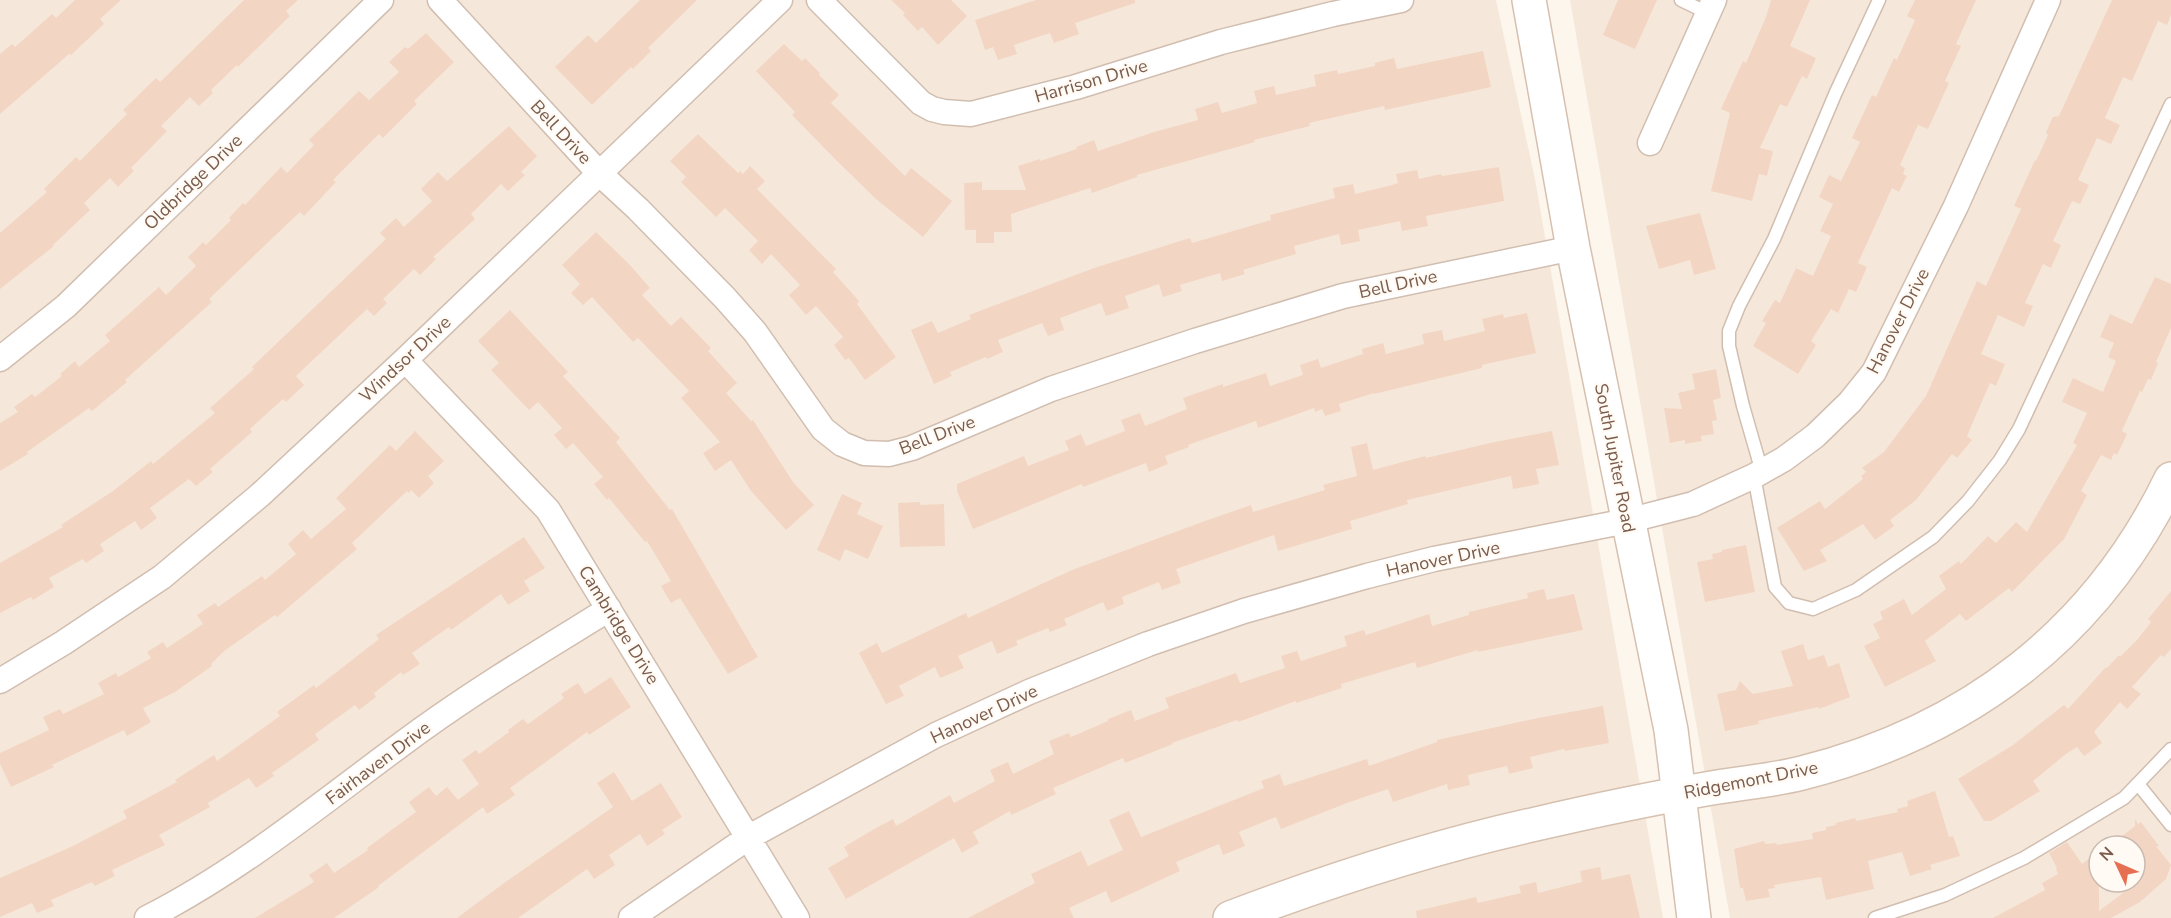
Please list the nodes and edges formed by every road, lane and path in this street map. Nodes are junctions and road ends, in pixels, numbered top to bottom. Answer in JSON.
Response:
{"nodes":[{"id":1,"x":381,"y":0,"type":"edge"},
{"id":2,"x":440,"y":0,"type":"edge"},
{"id":3,"x":780,"y":0,"type":"edge"},
{"id":4,"x":819,"y":0,"type":"edge"},
{"id":5,"x":1401,"y":0,"type":"edge"},
{"id":6,"x":1529,"y":0,"type":"edge"},
{"id":7,"x":1682,"y":0,"type":"edge"},
{"id":8,"x":1879,"y":0,"type":"edge"},
{"id":9,"x":2048,"y":0,"type":"edge"},
{"id":10,"x":1711,"y":6,"type":"edge"},
{"id":11,"x":2171,"y":104,"type":"edge"},
{"id":12,"x":1650,"y":143,"type":"dead end"},
{"id":13,"x":600,"y":174,"type":"junction"},
{"id":14,"x":1573,"y":248,"type":"junction"},
{"id":15,"x":0,"y":359,"type":"edge"},
{"id":16,"x":405,"y":360,"type":"junction"},
{"id":17,"x":1758,"y":474,"type":"junction"},
{"id":18,"x":2171,"y":479,"type":"edge"},
{"id":19,"x":1627,"y":520,"type":"junction"},
{"id":20,"x":609,"y":609,"type":"junction"},
{"id":21,"x":0,"y":681,"type":"edge"},
{"id":22,"x":2171,"y":749,"type":"edge"},
{"id":23,"x":2138,"y":784,"type":"junction"},
{"id":24,"x":1678,"y":794,"type":"junction"},
{"id":25,"x":2171,"y":825,"type":"edge"},
{"id":26,"x":749,"y":837,"type":"junction"},
{"id":27,"x":147,"y":918,"type":"edge"},
{"id":28,"x":631,"y":918,"type":"edge"},
{"id":29,"x":797,"y":918,"type":"edge"},
{"id":30,"x":1230,"y":918,"type":"edge"},
{"id":31,"x":1694,"y":918,"type":"edge"},
{"id":32,"x":1875,"y":918,"type":"edge"}],
"edges":[{"from":1,"to":15,"type":"street","name":"Oldbridge Drive"},
{"from":2,"to":13,"type":"street","name":"Bell Drive"},
{"from":3,"to":13,"type":"street","name":"Windsor Drive"},
{"from":4,"to":5,"type":"street","name":"Harrison Drive"},
{"from":6,"to":14,"type":"street","name":"South Jupiter Road"},
{"from":7,"to":10,"type":"lane"},
{"from":8,"to":17,"type":"lane"},
{"from":9,"to":17,"type":"street","name":"Hanover Drive"},
{"from":10,"to":12,"type":"street"},
{"from":11,"to":17,"type":"lane"},
{"from":13,"to":14,"type":"street","name":"Bell Drive"},
{"from":13,"to":16,"type":"street","name":"Windsor Drive"},
{"from":14,"to":19,"type":"street","name":"South Jupiter Road"},
{"from":16,"to":20,"type":"street","name":"Cambridge Drive"},
{"from":16,"to":21,"type":"street","name":"Windsor Drive"},
{"from":17,"to":19,"type":"street","name":"Hanover Drive"},
{"from":18,"to":24,"type":"street","name":"Ridgemont Drive"},
{"from":19,"to":24,"type":"street","name":"South Jupiter Road"},
{"from":19,"to":26,"type":"street","name":"Hanover Drive"},
{"from":20,"to":26,"type":"street","name":"Cambridge Drive"},
{"from":20,"to":27,"type":"street","name":"Fairhaven Drive"},
{"from":22,"to":23,"type":"lane"},
{"from":23,"to":25,"type":"lane"},
{"from":23,"to":32,"type":"lane"},
{"from":24,"to":30,"type":"street","name":"Ridgemont Drive"},
{"from":24,"to":31,"type":"street","name":"South Jupiter Road"},
{"from":26,"to":28,"type":"street","name":"Hanover Drive"},
{"from":26,"to":29,"type":"street","name":"Cambridge Drive"}]}
